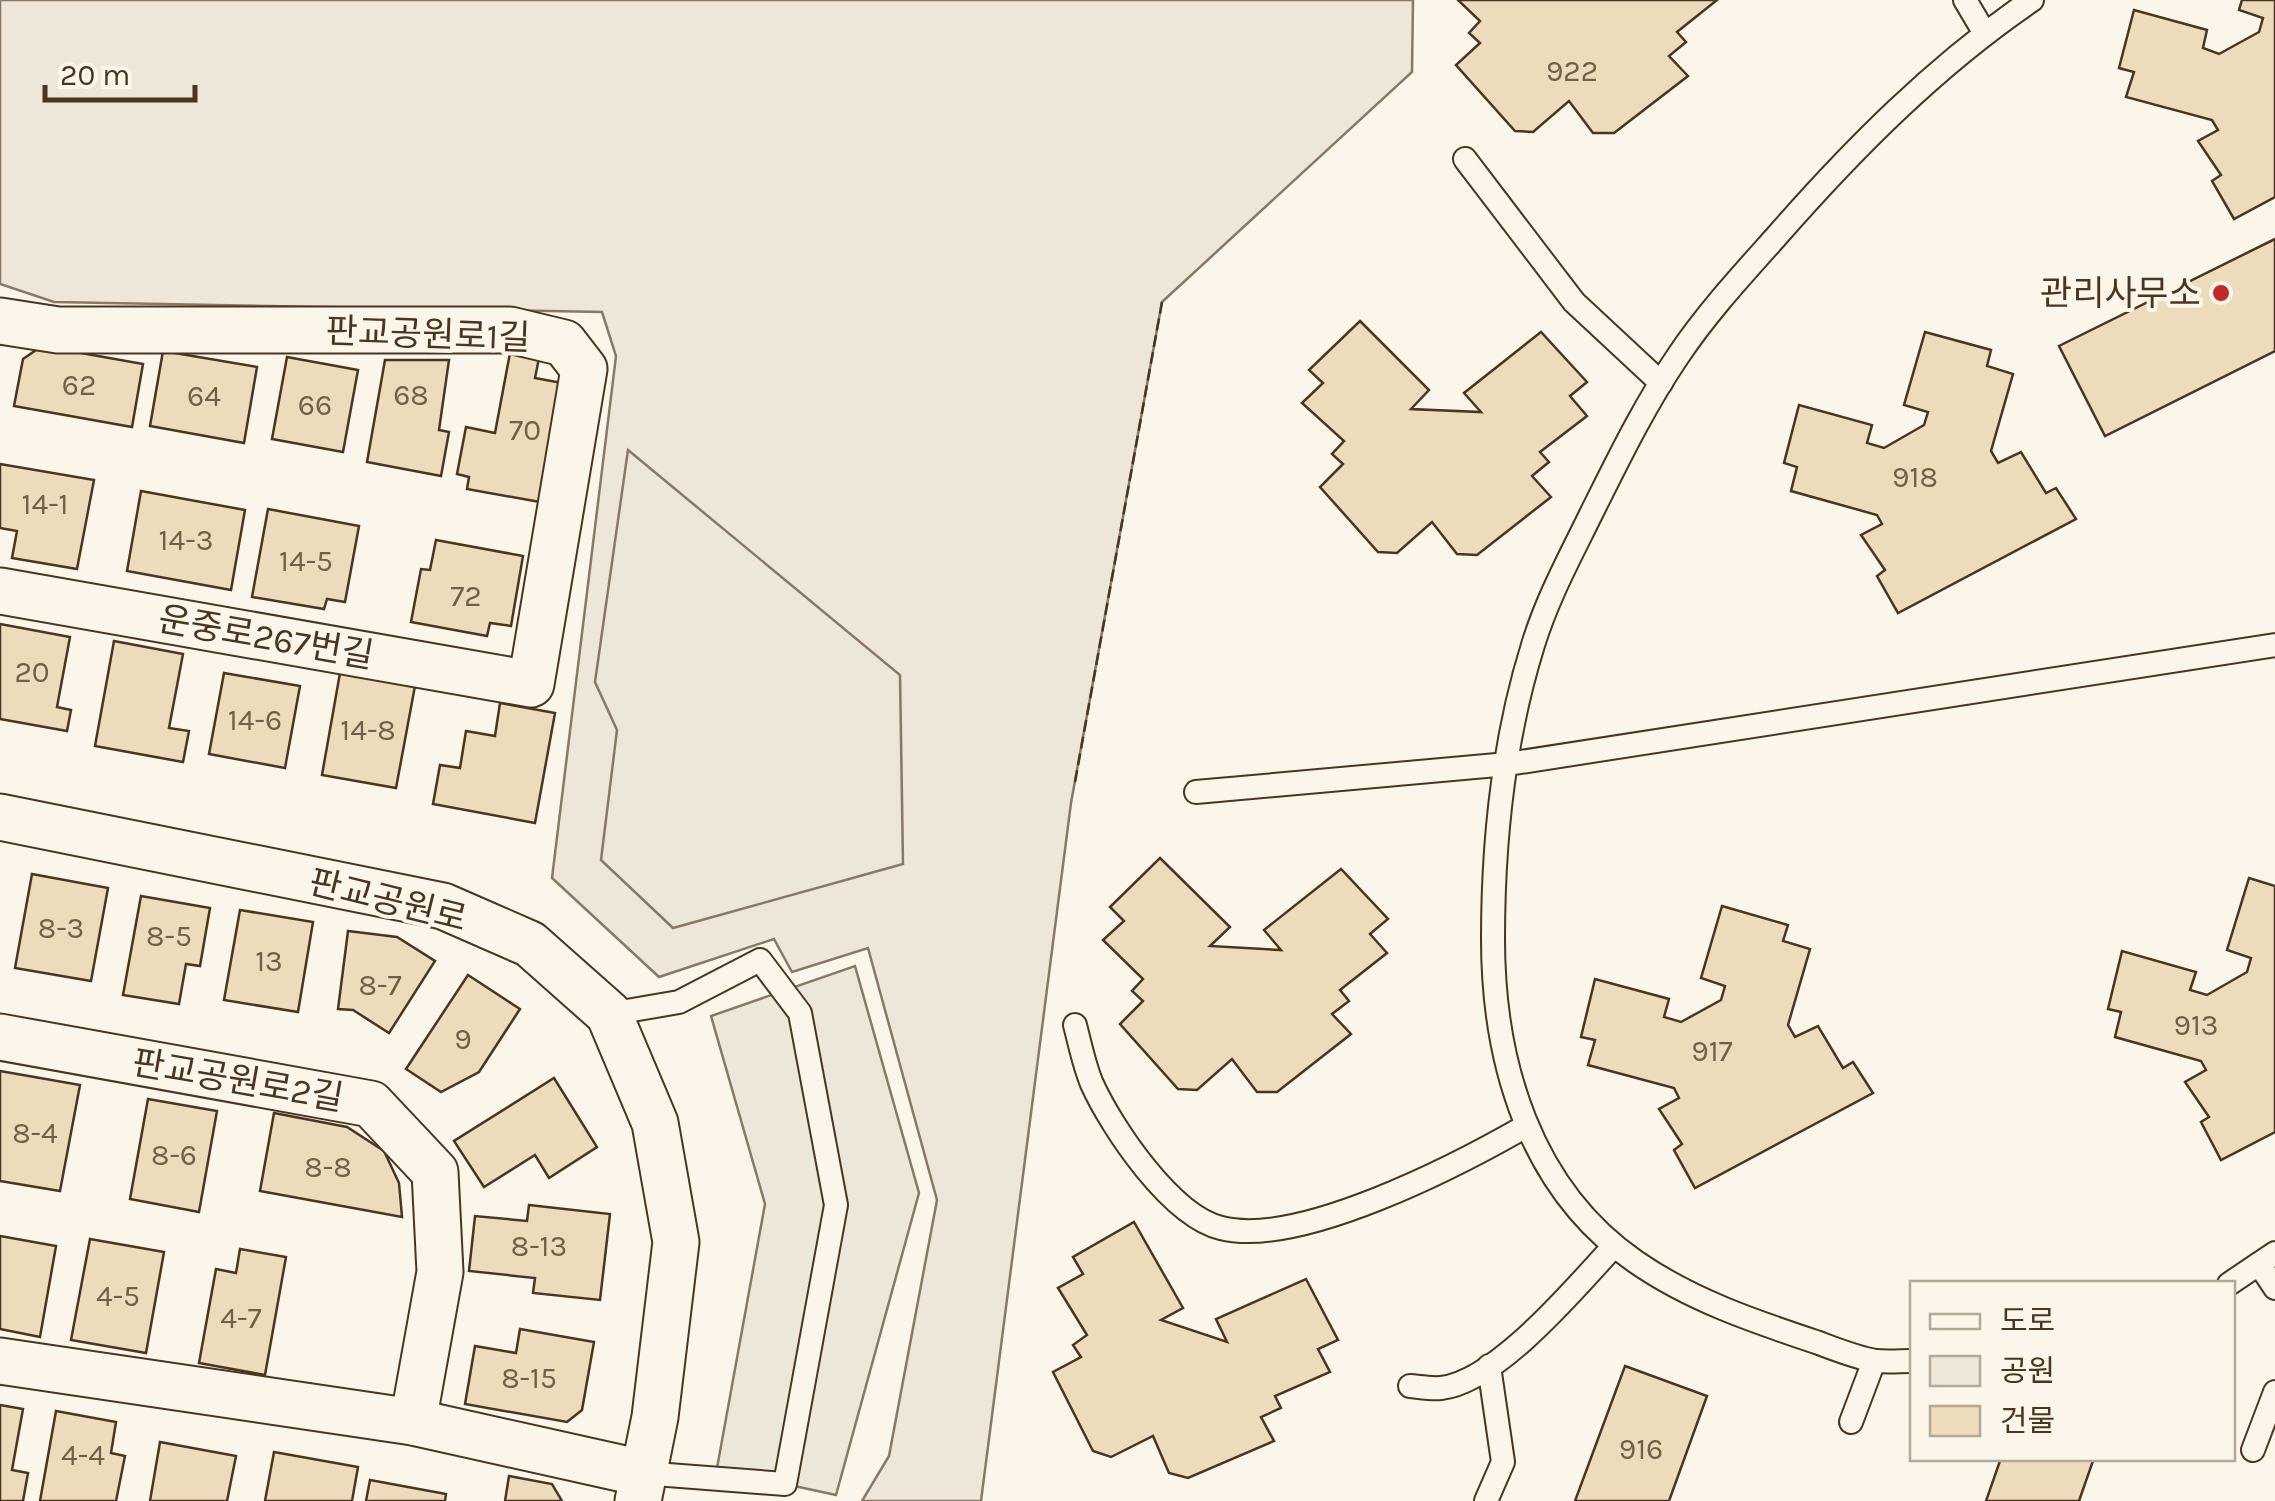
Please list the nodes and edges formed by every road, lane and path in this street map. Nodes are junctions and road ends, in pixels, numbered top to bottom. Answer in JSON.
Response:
{"nodes":[{"id":1,"x":1965,"y":0,"type":"edge"},
{"id":2,"x":2032,"y":0,"type":"edge"},
{"id":3,"x":1984,"y":32,"type":"junction"},
{"id":4,"x":1465,"y":159,"type":"dead end"},
{"id":5,"x":0,"y":321,"type":"edge"},
{"id":6,"x":1661,"y":383,"type":"junction"},
{"id":7,"x":0,"y":590,"type":"edge"},
{"id":8,"x":2275,"y":646,"type":"edge"},
{"id":9,"x":531,"y":684,"type":"joint"},
{"id":10,"x":1508,"y":764,"type":"junction"},
{"id":11,"x":1196,"y":792,"type":"dead end"},
{"id":12,"x":0,"y":817,"type":"edge"},
{"id":13,"x":609,"y":1014,"type":"junction"},
{"id":14,"x":1075,"y":1026,"type":"dead end"},
{"id":15,"x":0,"y":1037,"type":"edge"},
{"id":16,"x":1526,"y":1126,"type":"junction"},
{"id":17,"x":1614,"y":1246,"type":"junction"},
{"id":18,"x":2267,"y":1259,"type":"edge"},
{"id":19,"x":2234,"y":1281,"type":"edge"},
{"id":20,"x":2275,"y":1288,"type":"edge"},
{"id":21,"x":1908,"y":1355,"type":"edge"},
{"id":22,"x":0,"y":1361,"type":"edge"},
{"id":23,"x":1874,"y":1361,"type":"junction"},
{"id":24,"x":1488,"y":1366,"type":"junction"},
{"id":25,"x":1410,"y":1386,"type":"dead end"},
{"id":26,"x":2275,"y":1392,"type":"edge"},
{"id":27,"x":413,"y":1422,"type":"junction"},
{"id":28,"x":1851,"y":1422,"type":"dead end"},
{"id":29,"x":2253,"y":1450,"type":"dead end"},
{"id":30,"x":640,"y":1487,"type":"edge"},
{"id":31,"x":1486,"y":1501,"type":"edge"}],
"edges":[{"from":1,"to":3,"type":"lane"},
{"from":2,"to":3,"type":"lane"},
{"from":3,"to":6,"type":"lane"},
{"from":4,"to":6,"type":"lane"},
{"from":5,"to":9,"type":"street","name":"판교공원로1길"},
{"from":6,"to":10,"type":"lane"},
{"from":7,"to":9,"type":"street","name":"운중로267번길"},
{"from":8,"to":10,"type":"lane"},
{"from":10,"to":11,"type":"lane"},
{"from":10,"to":16,"type":"lane"},
{"from":12,"to":13,"type":"street","name":"판교공원로"},
{"from":13,"to":30,"type":"street","name":"판교공원로"},
{"from":13,"to":30,"type":"lane"},
{"from":14,"to":16,"type":"lane"},
{"from":15,"to":27,"type":"street","name":"판교공원로2길"},
{"from":16,"to":17,"type":"lane"},
{"from":17,"to":23,"type":"lane"},
{"from":17,"to":24,"type":"lane"},
{"from":18,"to":19,"type":"lane"},
{"from":18,"to":20,"type":"lane"},
{"from":21,"to":23,"type":"lane"},
{"from":22,"to":27,"type":"street"},
{"from":23,"to":28,"type":"lane"},
{"from":24,"to":25,"type":"lane"},
{"from":24,"to":31,"type":"lane"},
{"from":26,"to":29,"type":"lane"},
{"from":27,"to":30,"type":"street"}]}
